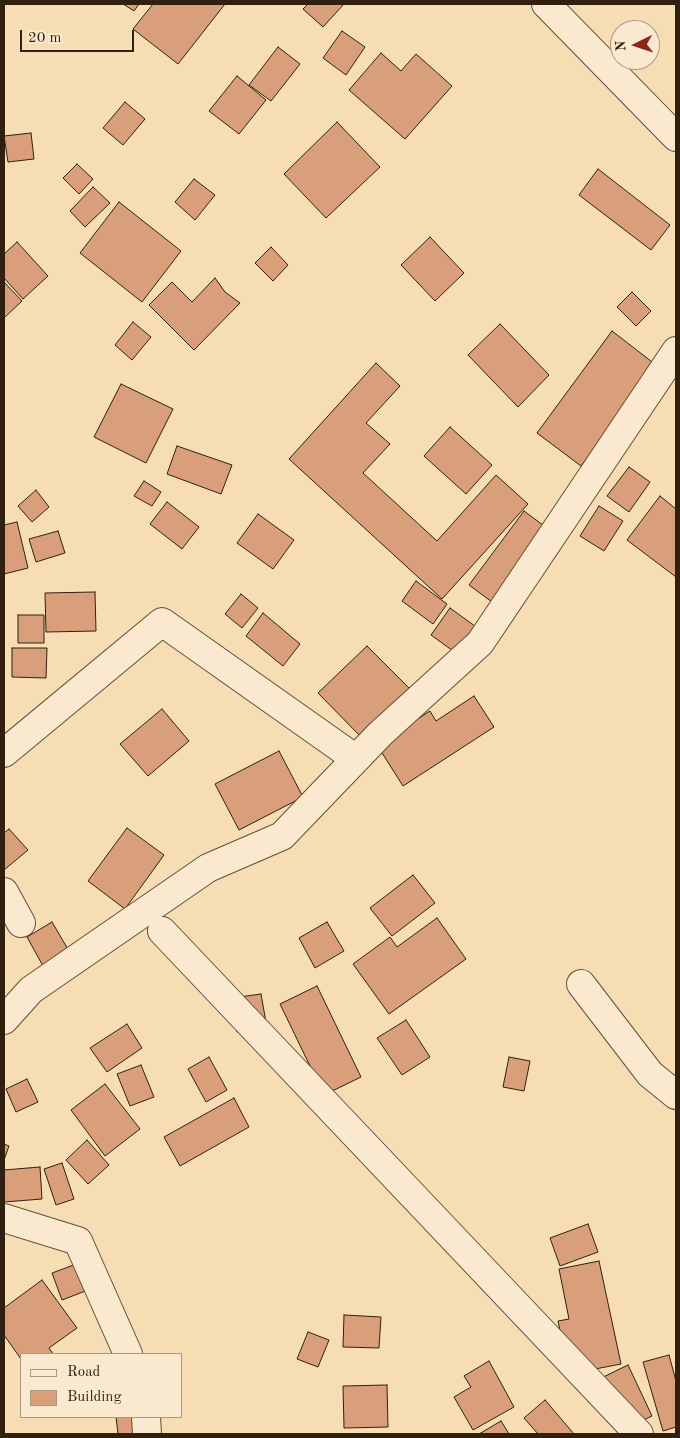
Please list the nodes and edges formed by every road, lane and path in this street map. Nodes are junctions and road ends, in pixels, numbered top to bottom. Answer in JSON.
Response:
{"nodes":[{"id":1,"x":546,"y":4,"type":"edge"},
{"id":2,"x":676,"y":137,"type":"edge"},
{"id":3,"x":676,"y":351,"type":"edge"},
{"id":4,"x":4,"y":753,"type":"edge"},
{"id":5,"x":356,"y":759,"type":"junction"},
{"id":6,"x":4,"y":892,"type":"edge"},
{"id":7,"x":21,"y":923,"type":"dead end"},
{"id":8,"x":162,"y":932,"type":"dead end"},
{"id":9,"x":581,"y":984,"type":"dead end"},
{"id":10,"x":4,"y":987,"type":"edge"},
{"id":11,"x":31,"y":990,"type":"junction"},
{"id":12,"x":4,"y":1020,"type":"edge"},
{"id":13,"x":676,"y":1095,"type":"edge"},
{"id":14,"x":4,"y":1218,"type":"edge"},
{"id":15,"x":128,"y":1353,"type":"edge"},
{"id":16,"x":146,"y":1418,"type":"edge"},
{"id":17,"x":147,"y":1434,"type":"edge"},
{"id":18,"x":639,"y":1434,"type":"edge"}],
"edges":[{"from":1,"to":2,"type":"street"},
{"from":3,"to":5,"type":"street"},
{"from":4,"to":5,"type":"street"},
{"from":5,"to":11,"type":"street"},
{"from":6,"to":7,"type":"street"},
{"from":8,"to":18,"type":"street"},
{"from":9,"to":13,"type":"street"},
{"from":10,"to":11,"type":"street"},
{"from":11,"to":12,"type":"street"},
{"from":14,"to":15,"type":"street"},
{"from":16,"to":17,"type":"street"}]}
